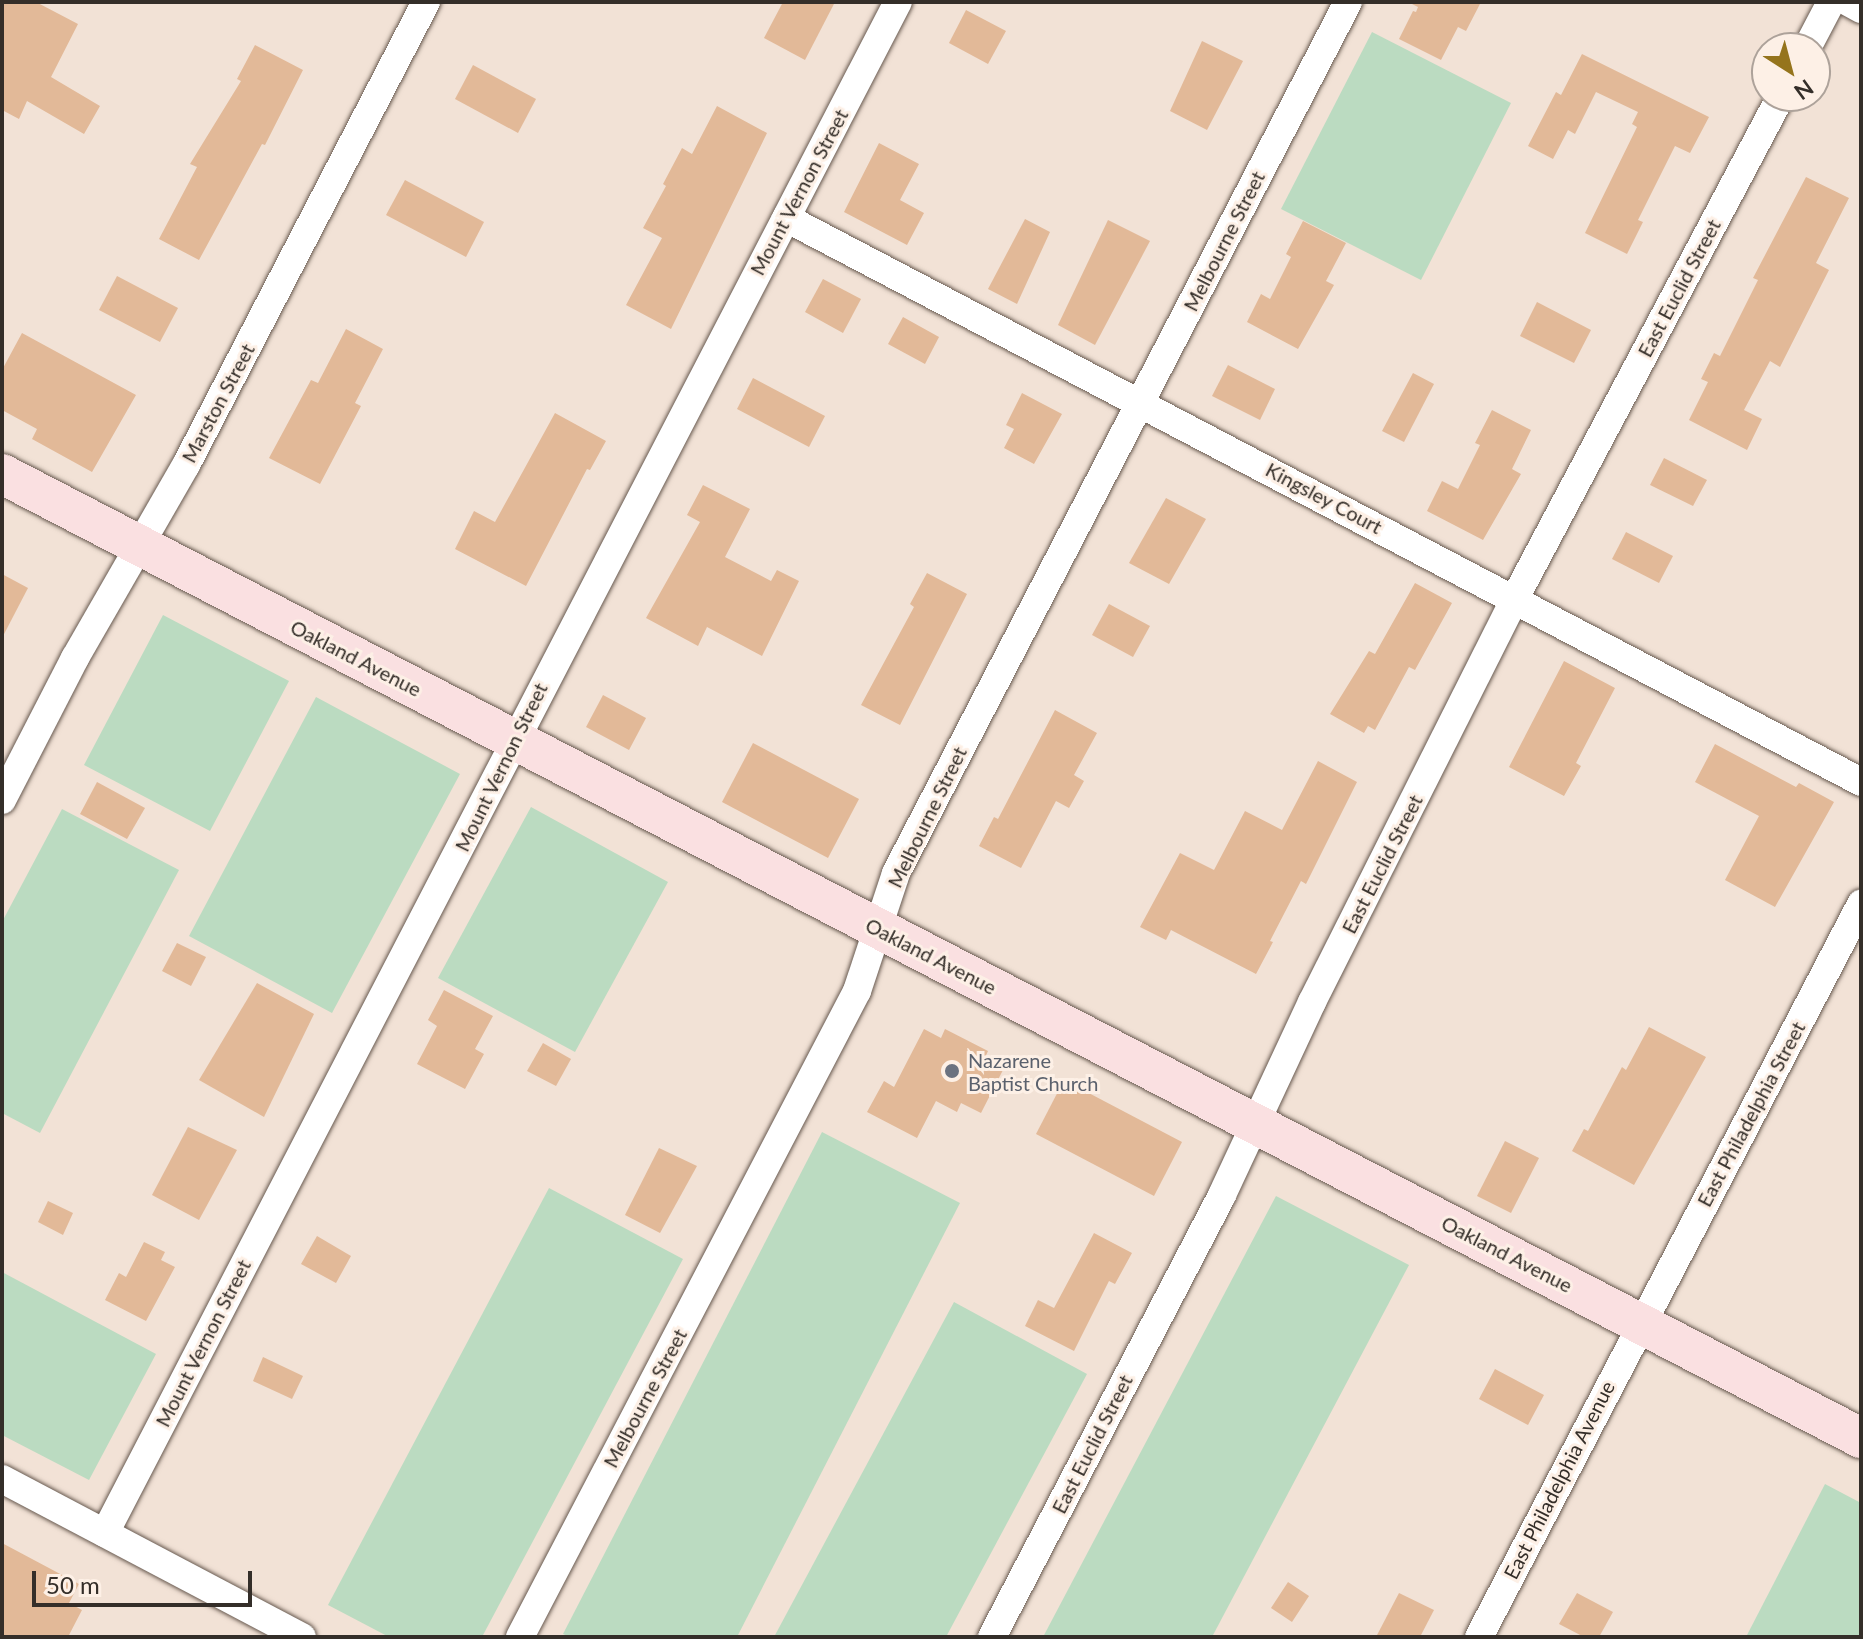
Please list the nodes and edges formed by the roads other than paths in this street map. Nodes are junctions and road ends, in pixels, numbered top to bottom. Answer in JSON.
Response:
{"nodes":[{"id":1,"x":426,"y":2,"type":"edge"},
{"id":2,"x":898,"y":2,"type":"edge"},
{"id":3,"x":1348,"y":2,"type":"edge"},
{"id":4,"x":1831,"y":2,"type":"edge"},
{"id":5,"x":1848,"y":2,"type":"edge"},
{"id":6,"x":1861,"y":9,"type":"edge"},
{"id":7,"x":1815,"y":32,"type":"edge"},
{"id":8,"x":1773,"y":112,"type":"edge"},
{"id":9,"x":786,"y":218,"type":"junction"},
{"id":10,"x":1141,"y":401,"type":"junction"},
{"id":11,"x":2,"y":474,"type":"edge"},
{"id":12,"x":139,"y":545,"type":"junction"},
{"id":13,"x":1514,"y":600,"type":"junction"},
{"id":14,"x":515,"y":740,"type":"junction"},
{"id":15,"x":1861,"y":782,"type":"edge"},
{"id":16,"x":2,"y":800,"type":"edge"},
{"id":17,"x":1861,"y":904,"type":"edge"},
{"id":18,"x":878,"y":928,"type":"junction"},
{"id":19,"x":1254,"y":1124,"type":"junction"},
{"id":20,"x":1640,"y":1324,"type":"junction"},
{"id":21,"x":1861,"y":1438,"type":"edge"},
{"id":22,"x":2,"y":1479,"type":"edge"},
{"id":23,"x":105,"y":1533,"type":"junction"},
{"id":24,"x":302,"y":1637,"type":"edge"},
{"id":25,"x":520,"y":1637,"type":"edge"},
{"id":26,"x":992,"y":1637,"type":"edge"},
{"id":27,"x":1479,"y":1637,"type":"edge"}],
"edges":[{"from":1,"to":12,"type":"street","name":"Marston Street"},
{"from":2,"to":9,"type":"street","name":"Mount Vernon Street"},
{"from":3,"to":10,"type":"street","name":"Melbourne Street"},
{"from":4,"to":7,"type":"street"},
{"from":5,"to":6,"type":"street"},
{"from":8,"to":13,"type":"street","name":"East Euclid Street"},
{"from":9,"to":10,"type":"street","name":"Kingsley Court"},
{"from":9,"to":14,"type":"street","name":"Mount Vernon Street"},
{"from":10,"to":13,"type":"street","name":"Kingsley Court"},
{"from":10,"to":18,"type":"street","name":"Melbourne Street"},
{"from":11,"to":12,"type":"street","name":"Oakland Avenue"},
{"from":12,"to":14,"type":"street","name":"Oakland Avenue"},
{"from":12,"to":16,"type":"street","name":"Marston Street"},
{"from":13,"to":15,"type":"street","name":"Kingsley Court"},
{"from":13,"to":19,"type":"street","name":"East Euclid Street"},
{"from":14,"to":18,"type":"street","name":"Oakland Avenue"},
{"from":14,"to":23,"type":"street","name":"Mount Vernon Street"},
{"from":17,"to":20,"type":"street","name":"East Philadelphia Street"},
{"from":18,"to":19,"type":"street","name":"Oakland Avenue"},
{"from":18,"to":25,"type":"street","name":"Melbourne Street"},
{"from":19,"to":20,"type":"street","name":"Oakland Avenue"},
{"from":19,"to":26,"type":"street","name":"East Euclid Street"},
{"from":20,"to":21,"type":"street","name":"Oakland Avenue"},
{"from":20,"to":27,"type":"street","name":"East Philadelphia Avenue"},
{"from":22,"to":23,"type":"street"},
{"from":23,"to":24,"type":"street"}]}
